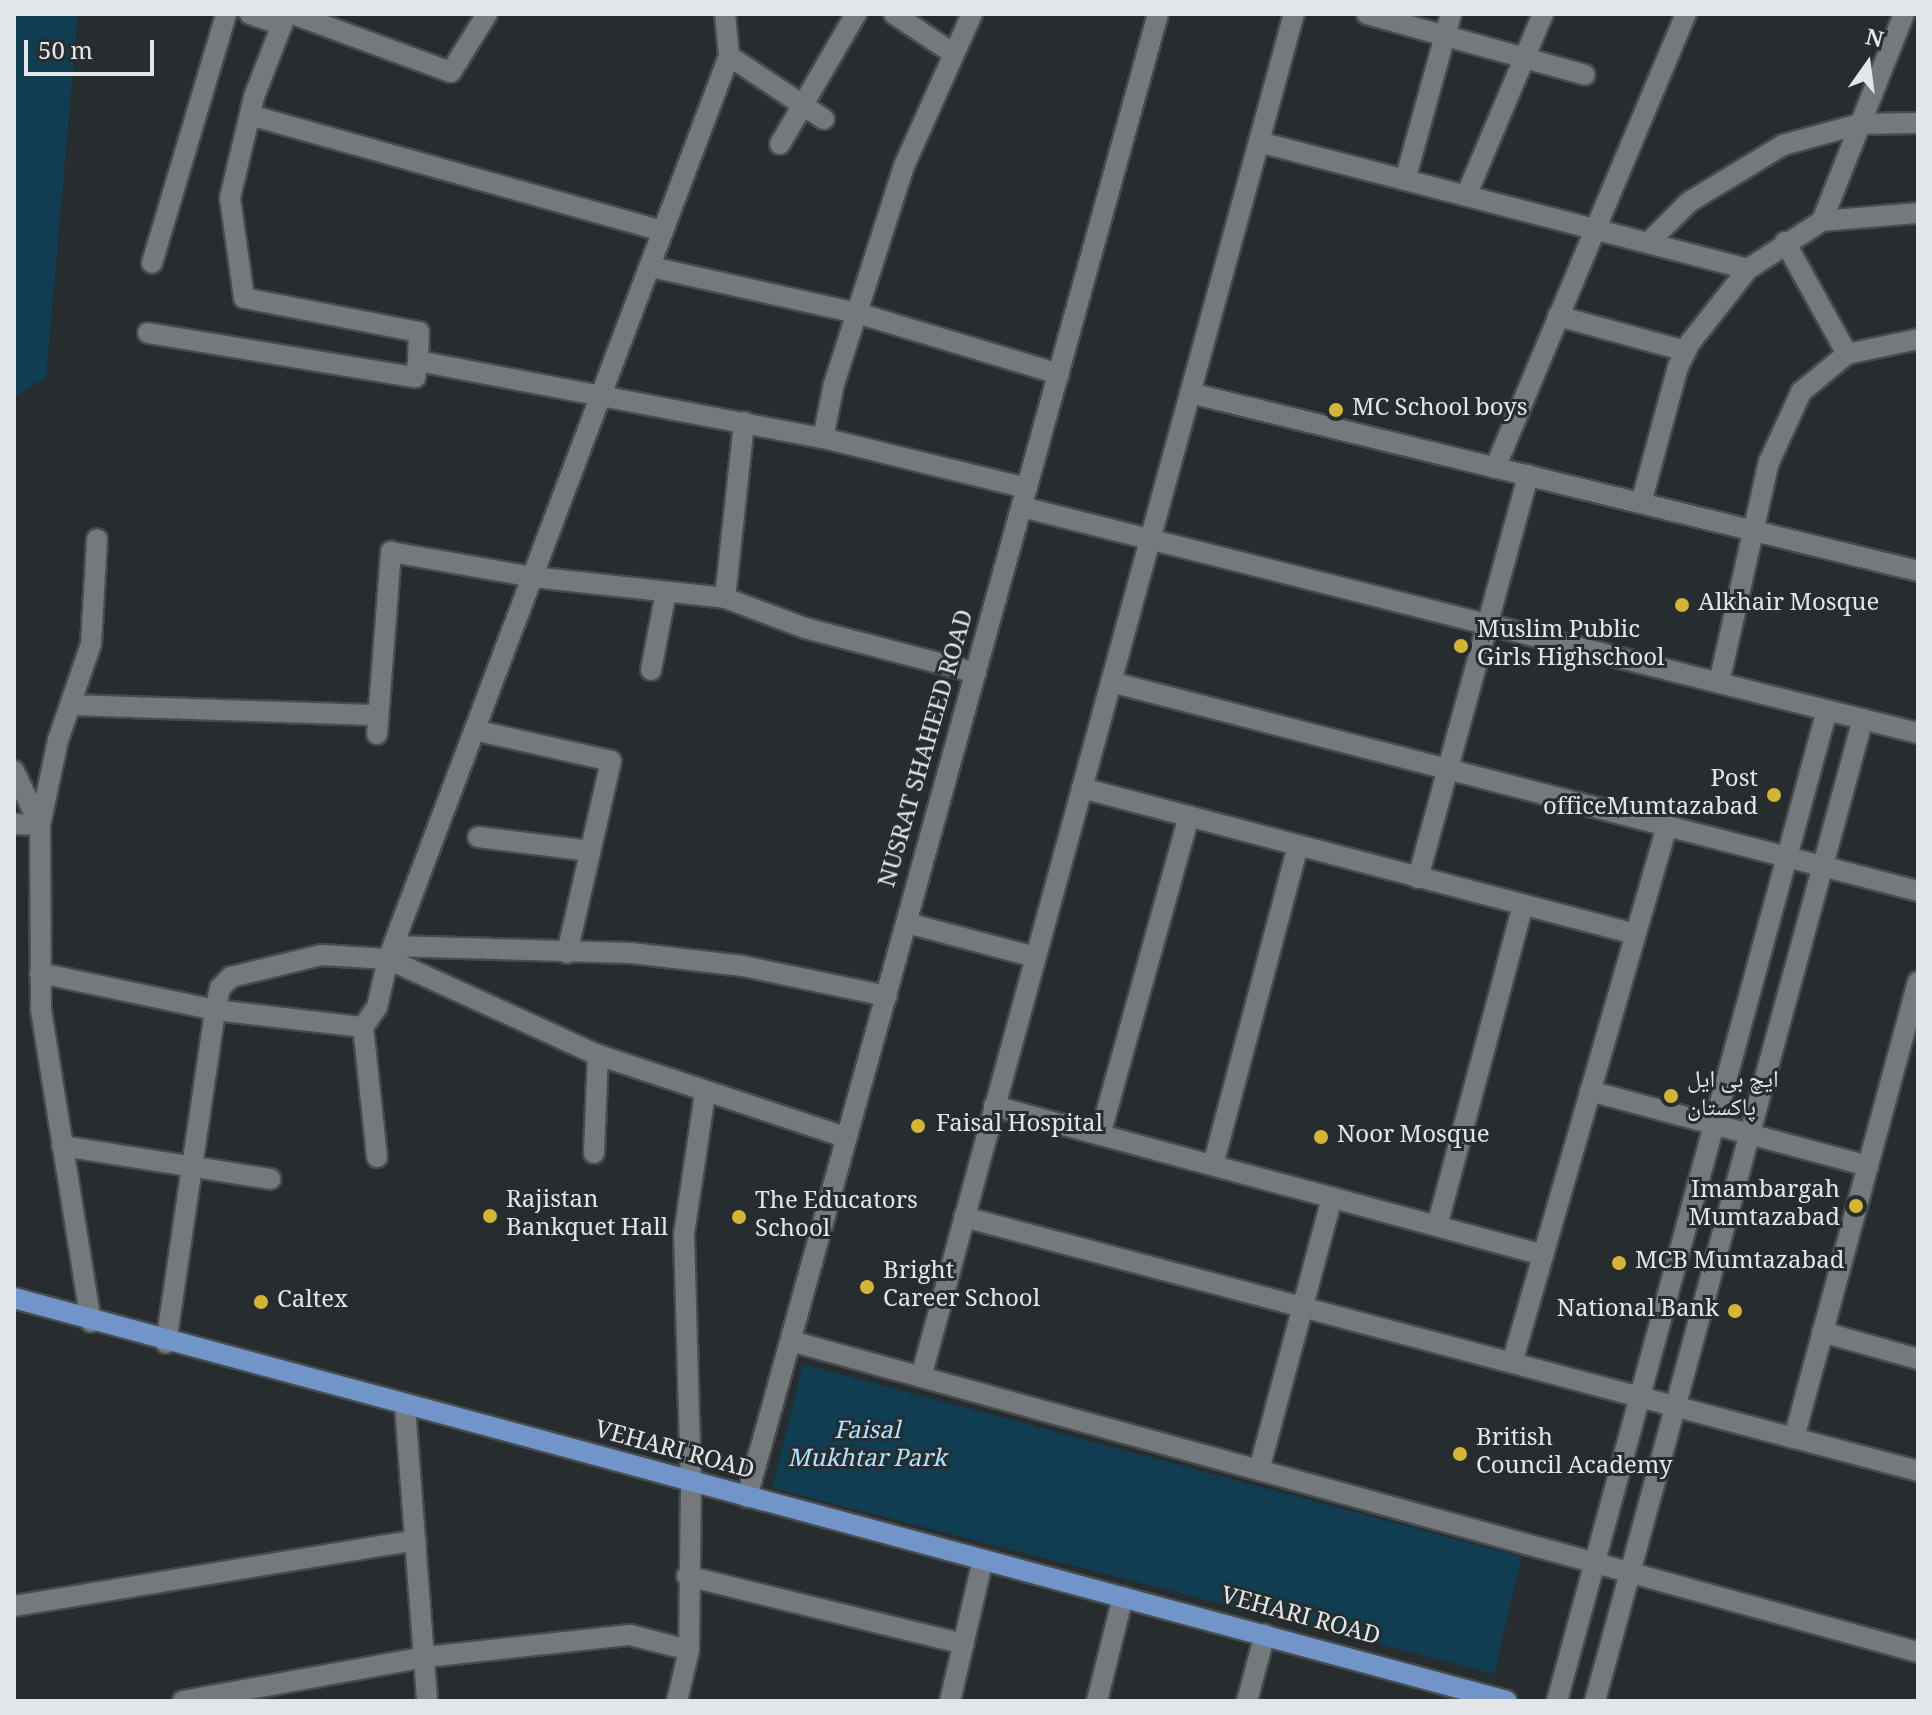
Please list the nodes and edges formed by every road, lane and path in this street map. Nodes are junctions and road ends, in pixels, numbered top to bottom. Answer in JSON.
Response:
{"nodes":[{"id":1,"x":226,"y":14,"type":"edge"},
{"id":2,"x":250,"y":14,"type":"edge"},
{"id":3,"x":487,"y":14,"type":"edge"},
{"id":4,"x":725,"y":14,"type":"edge"},
{"id":5,"x":856,"y":14,"type":"edge"},
{"id":6,"x":894,"y":14,"type":"edge"},
{"id":7,"x":972,"y":14,"type":"edge"},
{"id":8,"x":1158,"y":14,"type":"edge"},
{"id":9,"x":1294,"y":14,"type":"edge"},
{"id":10,"x":1367,"y":14,"type":"edge"},
{"id":11,"x":1451,"y":14,"type":"edge"},
{"id":12,"x":1543,"y":14,"type":"edge"},
{"id":13,"x":1686,"y":14,"type":"edge"},
{"id":14,"x":1904,"y":14,"type":"edge"},
{"id":15,"x":287,"y":18,"type":"edge"},
{"id":16,"x":1445,"y":36,"type":"junction"},
{"id":17,"x":954,"y":54,"type":"junction"},
{"id":18,"x":729,"y":56,"type":"junction"},
{"id":19,"x":1525,"y":58,"type":"junction"},
{"id":20,"x":1585,"y":75,"type":"dead end"},
{"id":21,"x":806,"y":103,"type":"junction"},
{"id":22,"x":250,"y":115,"type":"junction"},
{"id":23,"x":824,"y":119,"type":"dead end"},
{"id":24,"x":1918,"y":123,"type":"edge"},
{"id":25,"x":1859,"y":124,"type":"junction"},
{"id":26,"x":1259,"y":142,"type":"junction"},
{"id":27,"x":780,"y":144,"type":"dead end"},
{"id":28,"x":1405,"y":180,"type":"junction"},
{"id":29,"x":1466,"y":196,"type":"junction"},
{"id":30,"x":1918,"y":213,"type":"edge"},
{"id":31,"x":1822,"y":221,"type":"junction"},
{"id":32,"x":1595,"y":229,"type":"junction"},
{"id":33,"x":663,"y":231,"type":"junction"},
{"id":34,"x":1785,"y":242,"type":"junction"},
{"id":35,"x":1648,"y":243,"type":"junction"},
{"id":36,"x":152,"y":263,"type":"dead end"},
{"id":37,"x":651,"y":267,"type":"junction"},
{"id":38,"x":1748,"y":269,"type":"junction"},
{"id":39,"x":857,"y":313,"type":"junction"},
{"id":40,"x":1558,"y":316,"type":"junction"},
{"id":41,"x":148,"y":333,"type":"dead end"},
{"id":42,"x":1918,"y":339,"type":"edge"},
{"id":43,"x":1685,"y":351,"type":"junction"},
{"id":44,"x":1847,"y":354,"type":"junction"},
{"id":45,"x":418,"y":361,"type":"junction"},
{"id":46,"x":1059,"y":374,"type":"junction"},
{"id":47,"x":1190,"y":393,"type":"junction"},
{"id":48,"x":603,"y":394,"type":"junction"},
{"id":49,"x":744,"y":422,"type":"junction"},
{"id":50,"x":823,"y":438,"type":"junction"},
{"id":51,"x":1495,"y":468,"type":"junction"},
{"id":52,"x":1528,"y":475,"type":"junction"},
{"id":53,"x":1024,"y":497,"type":"junction"},
{"id":54,"x":1641,"y":503,"type":"junction"},
{"id":55,"x":1752,"y":530,"type":"junction"},
{"id":56,"x":97,"y":539,"type":"dead end"},
{"id":57,"x":1150,"y":539,"type":"junction"},
{"id":58,"x":1918,"y":571,"type":"edge"},
{"id":59,"x":533,"y":577,"type":"junction"},
{"id":60,"x":666,"y":592,"type":"junction"},
{"id":61,"x":725,"y":598,"type":"junction"},
{"id":62,"x":1488,"y":624,"type":"junction"},
{"id":63,"x":651,"y":670,"type":"dead end"},
{"id":64,"x":976,"y":673,"type":"junction"},
{"id":65,"x":1111,"y":682,"type":"junction"},
{"id":66,"x":1719,"y":683,"type":"junction"},
{"id":67,"x":72,"y":705,"type":"junction"},
{"id":68,"x":1827,"y":710,"type":"junction"},
{"id":69,"x":1863,"y":719,"type":"junction"},
{"id":70,"x":478,"y":731,"type":"junction"},
{"id":71,"x":1918,"y":733,"type":"edge"},
{"id":72,"x":1448,"y":769,"type":"junction"},
{"id":73,"x":14,"y":771,"type":"edge"},
{"id":74,"x":1082,"y":788,"type":"junction"},
{"id":75,"x":1189,"y":816,"type":"junction"},
{"id":76,"x":14,"y":824,"type":"edge"},
{"id":77,"x":40,"y":825,"type":"junction"},
{"id":78,"x":1667,"y":826,"type":"junction"},
{"id":79,"x":478,"y":837,"type":"dead end"},
{"id":80,"x":1298,"y":845,"type":"junction"},
{"id":81,"x":590,"y":851,"type":"junction"},
{"id":82,"x":1787,"y":857,"type":"junction"},
{"id":83,"x":1822,"y":867,"type":"junction"},
{"id":84,"x":1418,"y":878,"type":"junction"},
{"id":85,"x":1918,"y":891,"type":"edge"},
{"id":86,"x":1523,"y":905,"type":"junction"},
{"id":87,"x":907,"y":923,"type":"junction"},
{"id":88,"x":1635,"y":934,"type":"junction"},
{"id":89,"x":391,"y":952,"type":"junction"},
{"id":90,"x":567,"y":953,"type":"junction"},
{"id":91,"x":1035,"y":957,"type":"junction"},
{"id":92,"x":40,"y":973,"type":"junction"},
{"id":93,"x":1918,"y":982,"type":"edge"},
{"id":94,"x":887,"y":996,"type":"junction"},
{"id":95,"x":215,"y":1010,"type":"junction"},
{"id":96,"x":1914,"y":1012,"type":"edge"},
{"id":97,"x":363,"y":1027,"type":"junction"},
{"id":98,"x":598,"y":1055,"type":"junction"},
{"id":99,"x":1590,"y":1091,"type":"junction"},
{"id":100,"x":705,"y":1094,"type":"junction"},
{"id":101,"x":994,"y":1106,"type":"junction"},
{"id":102,"x":1714,"y":1125,"type":"junction"},
{"id":103,"x":1100,"y":1135,"type":"junction"},
{"id":104,"x":1750,"y":1135,"type":"junction"},
{"id":105,"x":847,"y":1138,"type":"junction"},
{"id":106,"x":62,"y":1146,"type":"junction"},
{"id":107,"x":594,"y":1153,"type":"dead end"},
{"id":108,"x":377,"y":1157,"type":"dead end"},
{"id":109,"x":1213,"y":1165,"type":"junction"},
{"id":110,"x":189,"y":1166,"type":"junction"},
{"id":111,"x":1868,"y":1166,"type":"junction"},
{"id":112,"x":270,"y":1179,"type":"dead end"},
{"id":113,"x":1332,"y":1198,"type":"junction"},
{"id":114,"x":964,"y":1217,"type":"junction"},
{"id":115,"x":1437,"y":1226,"type":"junction"},
{"id":116,"x":1543,"y":1255,"type":"junction"},
{"id":117,"x":14,"y":1298,"type":"edge"},
{"id":118,"x":1302,"y":1307,"type":"junction"},
{"id":119,"x":91,"y":1322,"type":"junction"},
{"id":120,"x":1822,"y":1332,"type":"junction"},
{"id":121,"x":791,"y":1341,"type":"junction"},
{"id":122,"x":166,"y":1343,"type":"junction"},
{"id":123,"x":1918,"y":1359,"type":"edge"},
{"id":124,"x":1512,"y":1363,"type":"junction"},
{"id":125,"x":921,"y":1377,"type":"junction"},
{"id":126,"x":1641,"y":1397,"type":"junction"},
{"id":127,"x":405,"y":1406,"type":"junction"},
{"id":128,"x":1676,"y":1408,"type":"junction"},
{"id":129,"x":1794,"y":1438,"type":"junction"},
{"id":130,"x":1259,"y":1470,"type":"junction"},
{"id":131,"x":1918,"y":1471,"type":"edge"},
{"id":132,"x":691,"y":1485,"type":"junction"},
{"id":133,"x":747,"y":1497,"type":"junction"},
{"id":134,"x":416,"y":1540,"type":"junction"},
{"id":135,"x":982,"y":1563,"type":"junction"},
{"id":136,"x":1594,"y":1564,"type":"junction"},
{"id":137,"x":1630,"y":1573,"type":"junction"},
{"id":138,"x":687,"y":1576,"type":"junction"},
{"id":139,"x":1123,"y":1597,"type":"junction"},
{"id":140,"x":14,"y":1606,"type":"edge"},
{"id":141,"x":1265,"y":1634,"type":"junction"},
{"id":142,"x":964,"y":1644,"type":"junction"},
{"id":143,"x":689,"y":1650,"type":"junction"},
{"id":144,"x":1918,"y":1652,"type":"edge"},
{"id":145,"x":426,"y":1657,"type":"junction"},
{"id":146,"x":1481,"y":1698,"type":"edge"},
{"id":147,"x":183,"y":1701,"type":"edge"},
{"id":148,"x":427,"y":1701,"type":"edge"},
{"id":149,"x":677,"y":1701,"type":"edge"},
{"id":150,"x":950,"y":1701,"type":"edge"},
{"id":151,"x":1097,"y":1701,"type":"edge"},
{"id":152,"x":1247,"y":1701,"type":"edge"},
{"id":153,"x":1507,"y":1701,"type":"edge"},
{"id":154,"x":1557,"y":1701,"type":"edge"},
{"id":155,"x":1595,"y":1701,"type":"edge"}],
"edges":[{"from":1,"to":36,"type":"street"},
{"from":2,"to":15,"type":"street"},
{"from":3,"to":15,"type":"street"},
{"from":4,"to":18,"type":"street"},
{"from":5,"to":21,"type":"street"},
{"from":6,"to":17,"type":"street"},
{"from":7,"to":17,"type":"street"},
{"from":8,"to":46,"type":"street","name":"NUSRAT SHAHEED ROAD"},
{"from":9,"to":26,"type":"street"},
{"from":10,"to":16,"type":"street"},
{"from":11,"to":16,"type":"street"},
{"from":12,"to":19,"type":"street"},
{"from":13,"to":32,"type":"street"},
{"from":14,"to":25,"type":"street"},
{"from":15,"to":22,"type":"street"},
{"from":16,"to":19,"type":"street"},
{"from":16,"to":28,"type":"street"},
{"from":17,"to":39,"type":"street"},
{"from":18,"to":21,"type":"street"},
{"from":18,"to":33,"type":"street"},
{"from":19,"to":20,"type":"street"},
{"from":19,"to":29,"type":"street"},
{"from":21,"to":23,"type":"street"},
{"from":21,"to":27,"type":"street"},
{"from":22,"to":33,"type":"street"},
{"from":22,"to":45,"type":"street"},
{"from":24,"to":25,"type":"street"},
{"from":25,"to":31,"type":"street"},
{"from":25,"to":35,"type":"street"},
{"from":26,"to":28,"type":"street"},
{"from":26,"to":47,"type":"street"},
{"from":28,"to":29,"type":"street"},
{"from":29,"to":32,"type":"street"},
{"from":30,"to":31,"type":"street"},
{"from":31,"to":34,"type":"street"},
{"from":32,"to":35,"type":"street"},
{"from":32,"to":40,"type":"street"},
{"from":33,"to":37,"type":"street"},
{"from":34,"to":38,"type":"street"},
{"from":34,"to":44,"type":"street"},
{"from":35,"to":38,"type":"street"},
{"from":37,"to":39,"type":"street"},
{"from":37,"to":48,"type":"street"},
{"from":38,"to":43,"type":"street"},
{"from":39,"to":46,"type":"street"},
{"from":39,"to":50,"type":"street"},
{"from":40,"to":43,"type":"street"},
{"from":40,"to":51,"type":"street"},
{"from":41,"to":45,"type":"street"},
{"from":42,"to":44,"type":"street"},
{"from":43,"to":54,"type":"street"},
{"from":44,"to":55,"type":"street"},
{"from":45,"to":48,"type":"street"},
{"from":46,"to":53,"type":"street","name":"NUSRAT SHAHEED ROAD"},
{"from":47,"to":51,"type":"street"},
{"from":47,"to":57,"type":"street"},
{"from":48,"to":49,"type":"street"},
{"from":48,"to":59,"type":"street"},
{"from":49,"to":50,"type":"street"},
{"from":49,"to":61,"type":"street"},
{"from":50,"to":53,"type":"street"},
{"from":51,"to":52,"type":"street"},
{"from":52,"to":54,"type":"street"},
{"from":52,"to":62,"type":"street"},
{"from":53,"to":57,"type":"street"},
{"from":53,"to":64,"type":"street","name":"NUSRAT SHAHEED ROAD"},
{"from":54,"to":55,"type":"street"},
{"from":55,"to":58,"type":"street"},
{"from":55,"to":66,"type":"street"},
{"from":56,"to":67,"type":"street"},
{"from":57,"to":62,"type":"street"},
{"from":57,"to":65,"type":"street"},
{"from":59,"to":60,"type":"street"},
{"from":59,"to":67,"type":"street"},
{"from":59,"to":70,"type":"street"},
{"from":60,"to":61,"type":"street"},
{"from":60,"to":63,"type":"street"},
{"from":61,"to":64,"type":"street"},
{"from":62,"to":66,"type":"street"},
{"from":62,"to":72,"type":"street"},
{"from":64,"to":87,"type":"street","name":"NUSRAT SHAHEED ROAD"},
{"from":65,"to":72,"type":"street"},
{"from":65,"to":74,"type":"street"},
{"from":66,"to":68,"type":"street"},
{"from":67,"to":77,"type":"street"},
{"from":68,"to":69,"type":"street"},
{"from":68,"to":82,"type":"street"},
{"from":69,"to":71,"type":"street"},
{"from":69,"to":83,"type":"street"},
{"from":70,"to":81,"type":"street"},
{"from":70,"to":89,"type":"street"},
{"from":72,"to":78,"type":"street"},
{"from":72,"to":84,"type":"street"},
{"from":73,"to":77,"type":"street"},
{"from":74,"to":75,"type":"street"},
{"from":74,"to":91,"type":"street"},
{"from":75,"to":80,"type":"street"},
{"from":75,"to":103,"type":"street"},
{"from":76,"to":77,"type":"street"},
{"from":77,"to":92,"type":"street"},
{"from":78,"to":82,"type":"street"},
{"from":78,"to":88,"type":"street"},
{"from":79,"to":81,"type":"street"},
{"from":80,"to":84,"type":"street"},
{"from":80,"to":109,"type":"street"},
{"from":81,"to":90,"type":"street"},
{"from":82,"to":83,"type":"street"},
{"from":82,"to":102,"type":"street"},
{"from":83,"to":85,"type":"street"},
{"from":83,"to":104,"type":"street"},
{"from":84,"to":86,"type":"street"},
{"from":86,"to":88,"type":"street"},
{"from":86,"to":115,"type":"street"},
{"from":87,"to":91,"type":"street"},
{"from":87,"to":94,"type":"street","name":"NUSRAT SHAHEED ROAD"},
{"from":88,"to":99,"type":"street"},
{"from":89,"to":90,"type":"street"},
{"from":89,"to":95,"type":"street"},
{"from":89,"to":97,"type":"street"},
{"from":89,"to":98,"type":"street"},
{"from":90,"to":94,"type":"street"},
{"from":91,"to":101,"type":"street"},
{"from":92,"to":95,"type":"street"},
{"from":92,"to":106,"type":"street"},
{"from":93,"to":96,"type":"street"},
{"from":94,"to":105,"type":"street","name":"NUSRAT SHAHEED ROAD"},
{"from":95,"to":97,"type":"street"},
{"from":95,"to":110,"type":"street"},
{"from":96,"to":111,"type":"street"},
{"from":97,"to":108,"type":"street"},
{"from":98,"to":100,"type":"street"},
{"from":98,"to":107,"type":"street"},
{"from":99,"to":102,"type":"street"},
{"from":99,"to":116,"type":"street"},
{"from":100,"to":105,"type":"street"},
{"from":100,"to":132,"type":"street"},
{"from":101,"to":103,"type":"street"},
{"from":101,"to":114,"type":"street"},
{"from":102,"to":104,"type":"street"},
{"from":102,"to":126,"type":"street"},
{"from":103,"to":109,"type":"street"},
{"from":104,"to":111,"type":"street"},
{"from":104,"to":128,"type":"street"},
{"from":105,"to":121,"type":"street","name":"NUSRAT SHAHEED ROAD"},
{"from":106,"to":110,"type":"street"},
{"from":106,"to":119,"type":"street"},
{"from":109,"to":113,"type":"street"},
{"from":110,"to":112,"type":"street"},
{"from":110,"to":122,"type":"street"},
{"from":111,"to":120,"type":"street"},
{"from":113,"to":115,"type":"street"},
{"from":113,"to":118,"type":"street"},
{"from":114,"to":118,"type":"street"},
{"from":114,"to":125,"type":"street"},
{"from":115,"to":116,"type":"street"},
{"from":116,"to":124,"type":"street"},
{"from":117,"to":119,"type":"main road","name":"VEHARI ROAD"},
{"from":118,"to":124,"type":"street"},
{"from":118,"to":130,"type":"street"},
{"from":119,"to":122,"type":"main road","name":"VEHARI ROAD"},
{"from":120,"to":123,"type":"street"},
{"from":120,"to":129,"type":"street"},
{"from":121,"to":125,"type":"street"},
{"from":121,"to":133,"type":"street","name":"NUSRAT SHAHEED ROAD"},
{"from":122,"to":127,"type":"main road","name":"VEHARI ROAD"},
{"from":124,"to":126,"type":"street"},
{"from":125,"to":130,"type":"street"},
{"from":126,"to":128,"type":"street"},
{"from":126,"to":136,"type":"street"},
{"from":127,"to":132,"type":"main road","name":"VEHARI ROAD"},
{"from":127,"to":134,"type":"street"},
{"from":128,"to":129,"type":"street"},
{"from":128,"to":137,"type":"street"},
{"from":129,"to":131,"type":"street"},
{"from":130,"to":136,"type":"street"},
{"from":132,"to":133,"type":"main road","name":"VEHARI ROAD"},
{"from":132,"to":138,"type":"street"},
{"from":133,"to":135,"type":"main road","name":"VEHARI ROAD"},
{"from":134,"to":140,"type":"street"},
{"from":134,"to":145,"type":"street"},
{"from":135,"to":139,"type":"main road","name":"VEHARI ROAD"},
{"from":135,"to":142,"type":"street"},
{"from":136,"to":137,"type":"street"},
{"from":136,"to":154,"type":"street"},
{"from":137,"to":144,"type":"street"},
{"from":137,"to":155,"type":"street"},
{"from":138,"to":142,"type":"street"},
{"from":138,"to":143,"type":"street"},
{"from":139,"to":141,"type":"main road","name":"VEHARI ROAD"},
{"from":139,"to":151,"type":"street"},
{"from":141,"to":146,"type":"main road","name":"VEHARI ROAD"},
{"from":141,"to":152,"type":"street"},
{"from":142,"to":150,"type":"street"},
{"from":143,"to":145,"type":"street"},
{"from":143,"to":149,"type":"street"},
{"from":145,"to":147,"type":"street"},
{"from":145,"to":148,"type":"street"},
{"from":146,"to":153,"type":"main road","name":"VEHARI ROAD"}]}
